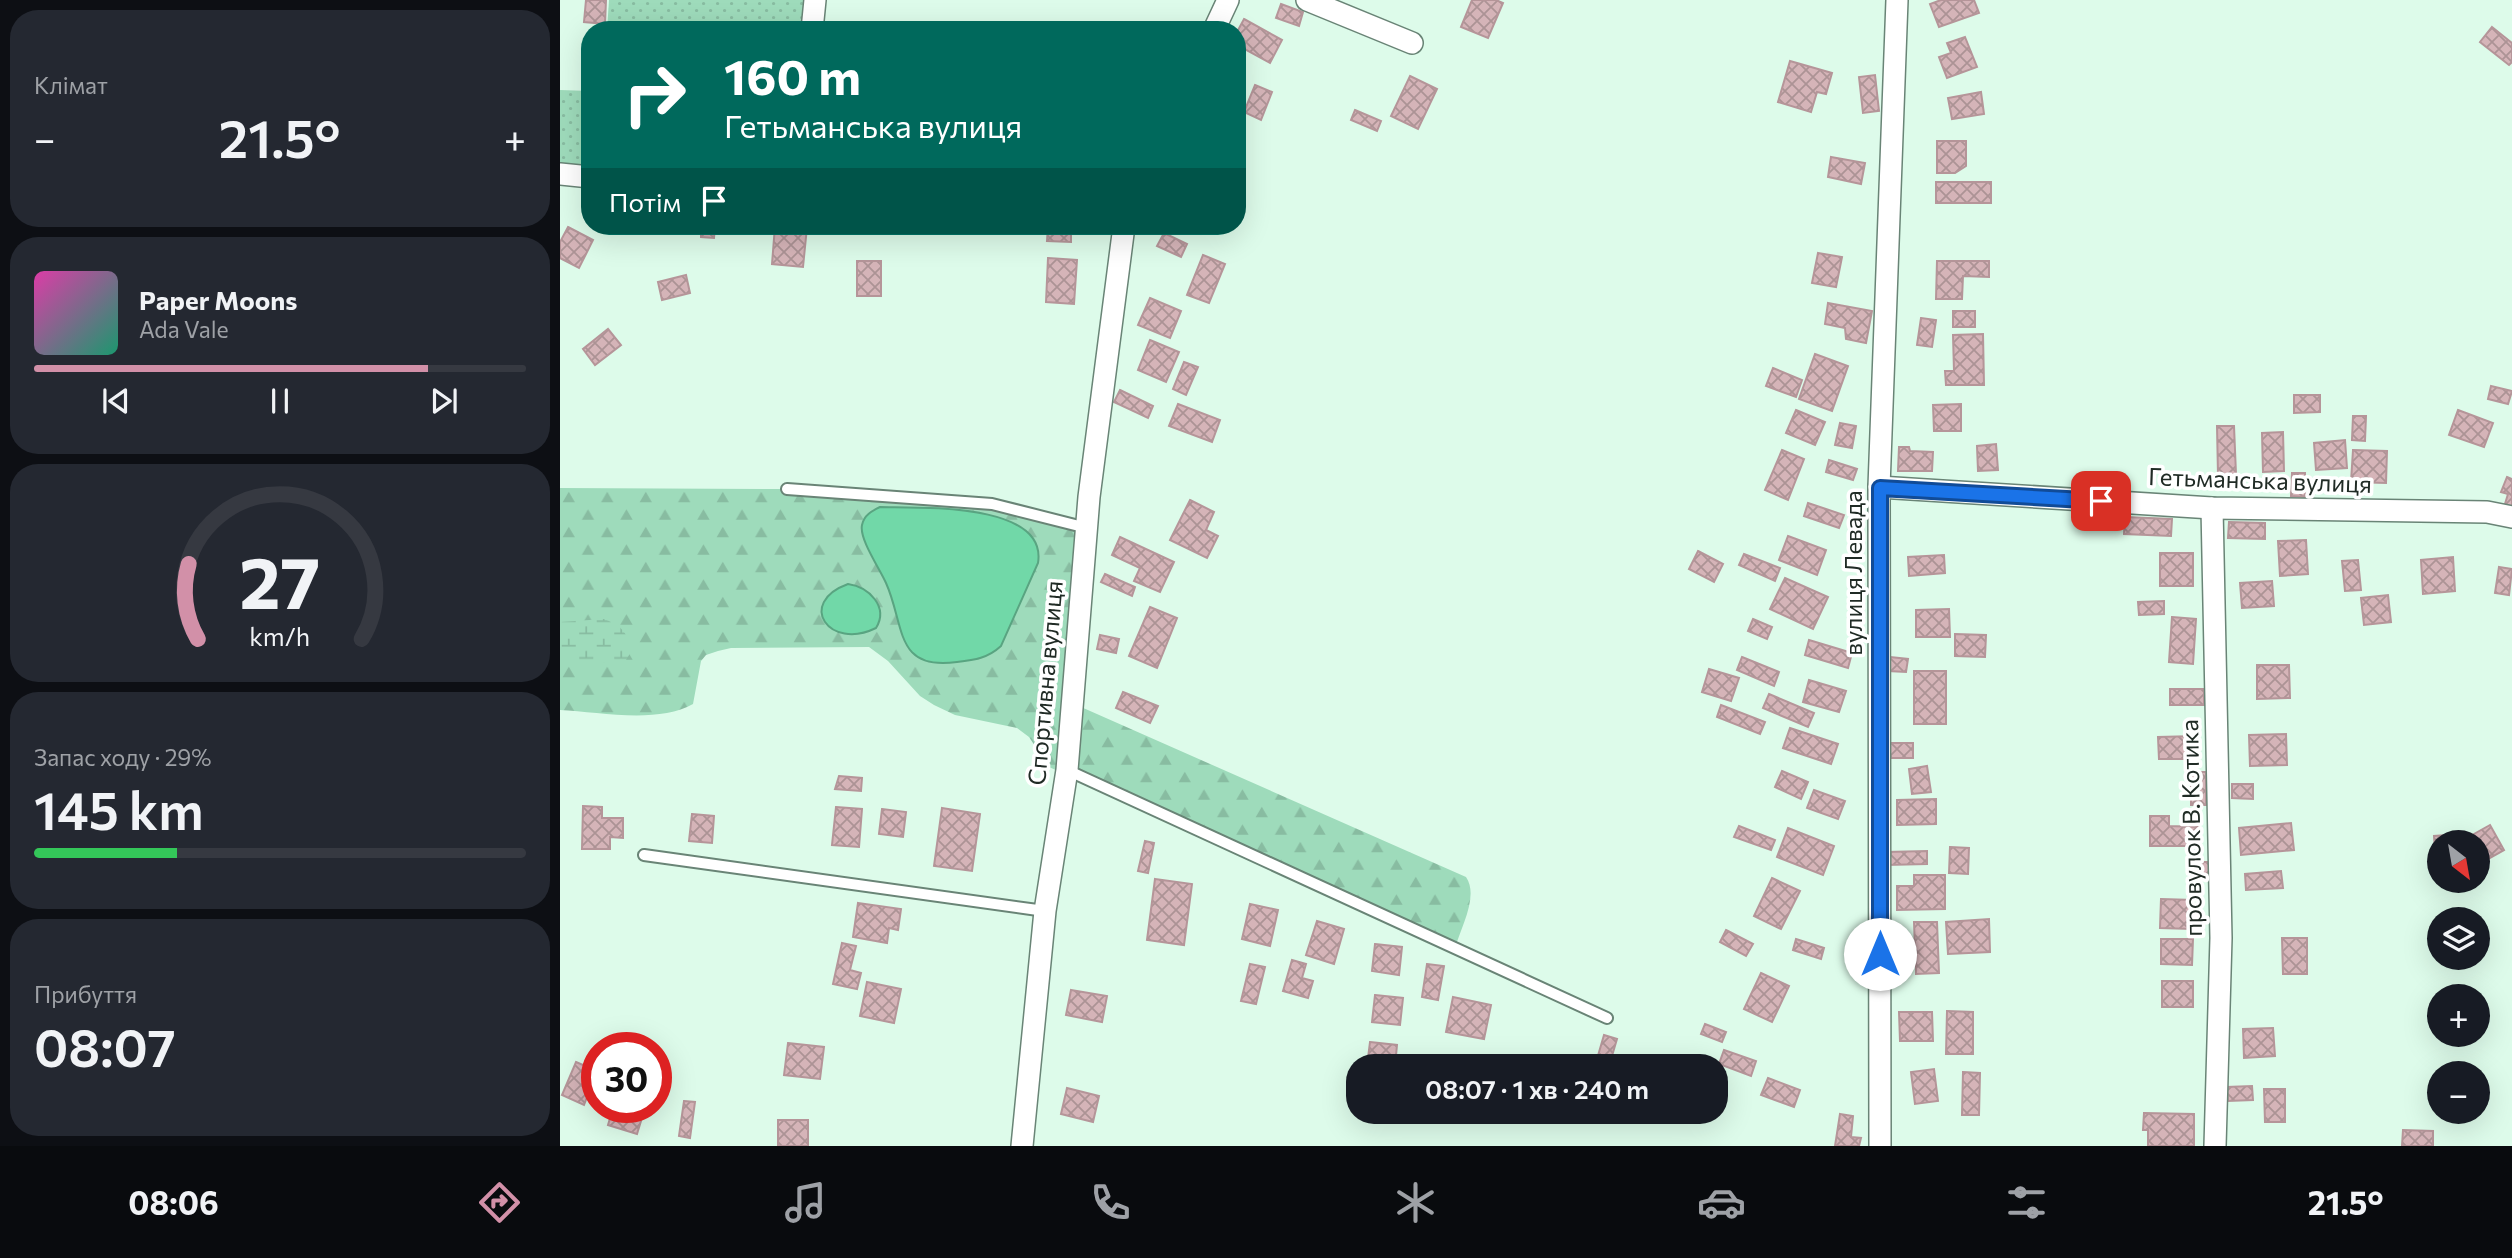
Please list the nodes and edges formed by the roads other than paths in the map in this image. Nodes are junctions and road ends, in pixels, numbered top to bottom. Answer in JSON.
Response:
{"nodes":[{"id":1,"x":815,"y":0,"type":"edge"},
{"id":2,"x":1228,"y":0,"type":"edge"},
{"id":3,"x":1307,"y":0,"type":"edge"},
{"id":4,"x":1897,"y":0,"type":"edge"},
{"id":5,"x":813,"y":21,"type":"edge"},
{"id":6,"x":1218,"y":21,"type":"edge"},
{"id":7,"x":1412,"y":43,"type":"dead end"},
{"id":8,"x":560,"y":174,"type":"edge"},
{"id":9,"x":581,"y":176,"type":"edge"},
{"id":10,"x":1123,"y":235,"type":"edge"},
{"id":11,"x":1880,"y":488,"type":"junction"},
{"id":12,"x":787,"y":489,"type":"dead end"},
{"id":13,"x":2211,"y":508,"type":"junction"},
{"id":14,"x":2512,"y":517,"type":"edge"},
{"id":15,"x":1087,"y":528,"type":"junction"},
{"id":16,"x":1066,"y":770,"type":"junction"},
{"id":17,"x":644,"y":855,"type":"dead end"},
{"id":18,"x":1045,"y":911,"type":"junction"},
{"id":19,"x":1608,"y":1018,"type":"dead end"},
{"id":20,"x":1023,"y":1146,"type":"edge"},
{"id":21,"x":1880,"y":1146,"type":"edge"},
{"id":22,"x":2214,"y":1146,"type":"edge"}],
"edges":[{"from":1,"to":5,"type":"street"},
{"from":2,"to":6,"type":"street"},
{"from":3,"to":7,"type":"street"},
{"from":4,"to":11,"type":"street","name":"вулиця Левада"},
{"from":8,"to":9,"type":"street"},
{"from":10,"to":15,"type":"street","name":"Спортивна вулиця"},
{"from":11,"to":13,"type":"street","name":"Гетьманська вулиця"},
{"from":11,"to":21,"type":"street","name":"вулиця Левада"},
{"from":12,"to":15,"type":"lane"},
{"from":13,"to":14,"type":"street","name":"Гетьманська вулиця"},
{"from":13,"to":22,"type":"street","name":"провулок В. Котика"},
{"from":15,"to":16,"type":"street","name":"Спортивна вулиця"},
{"from":16,"to":18,"type":"street","name":"Спортивна вулиця"},
{"from":16,"to":19,"type":"lane"},
{"from":17,"to":18,"type":"lane"},
{"from":18,"to":20,"type":"street","name":"Спортивна вулиця"}]}
